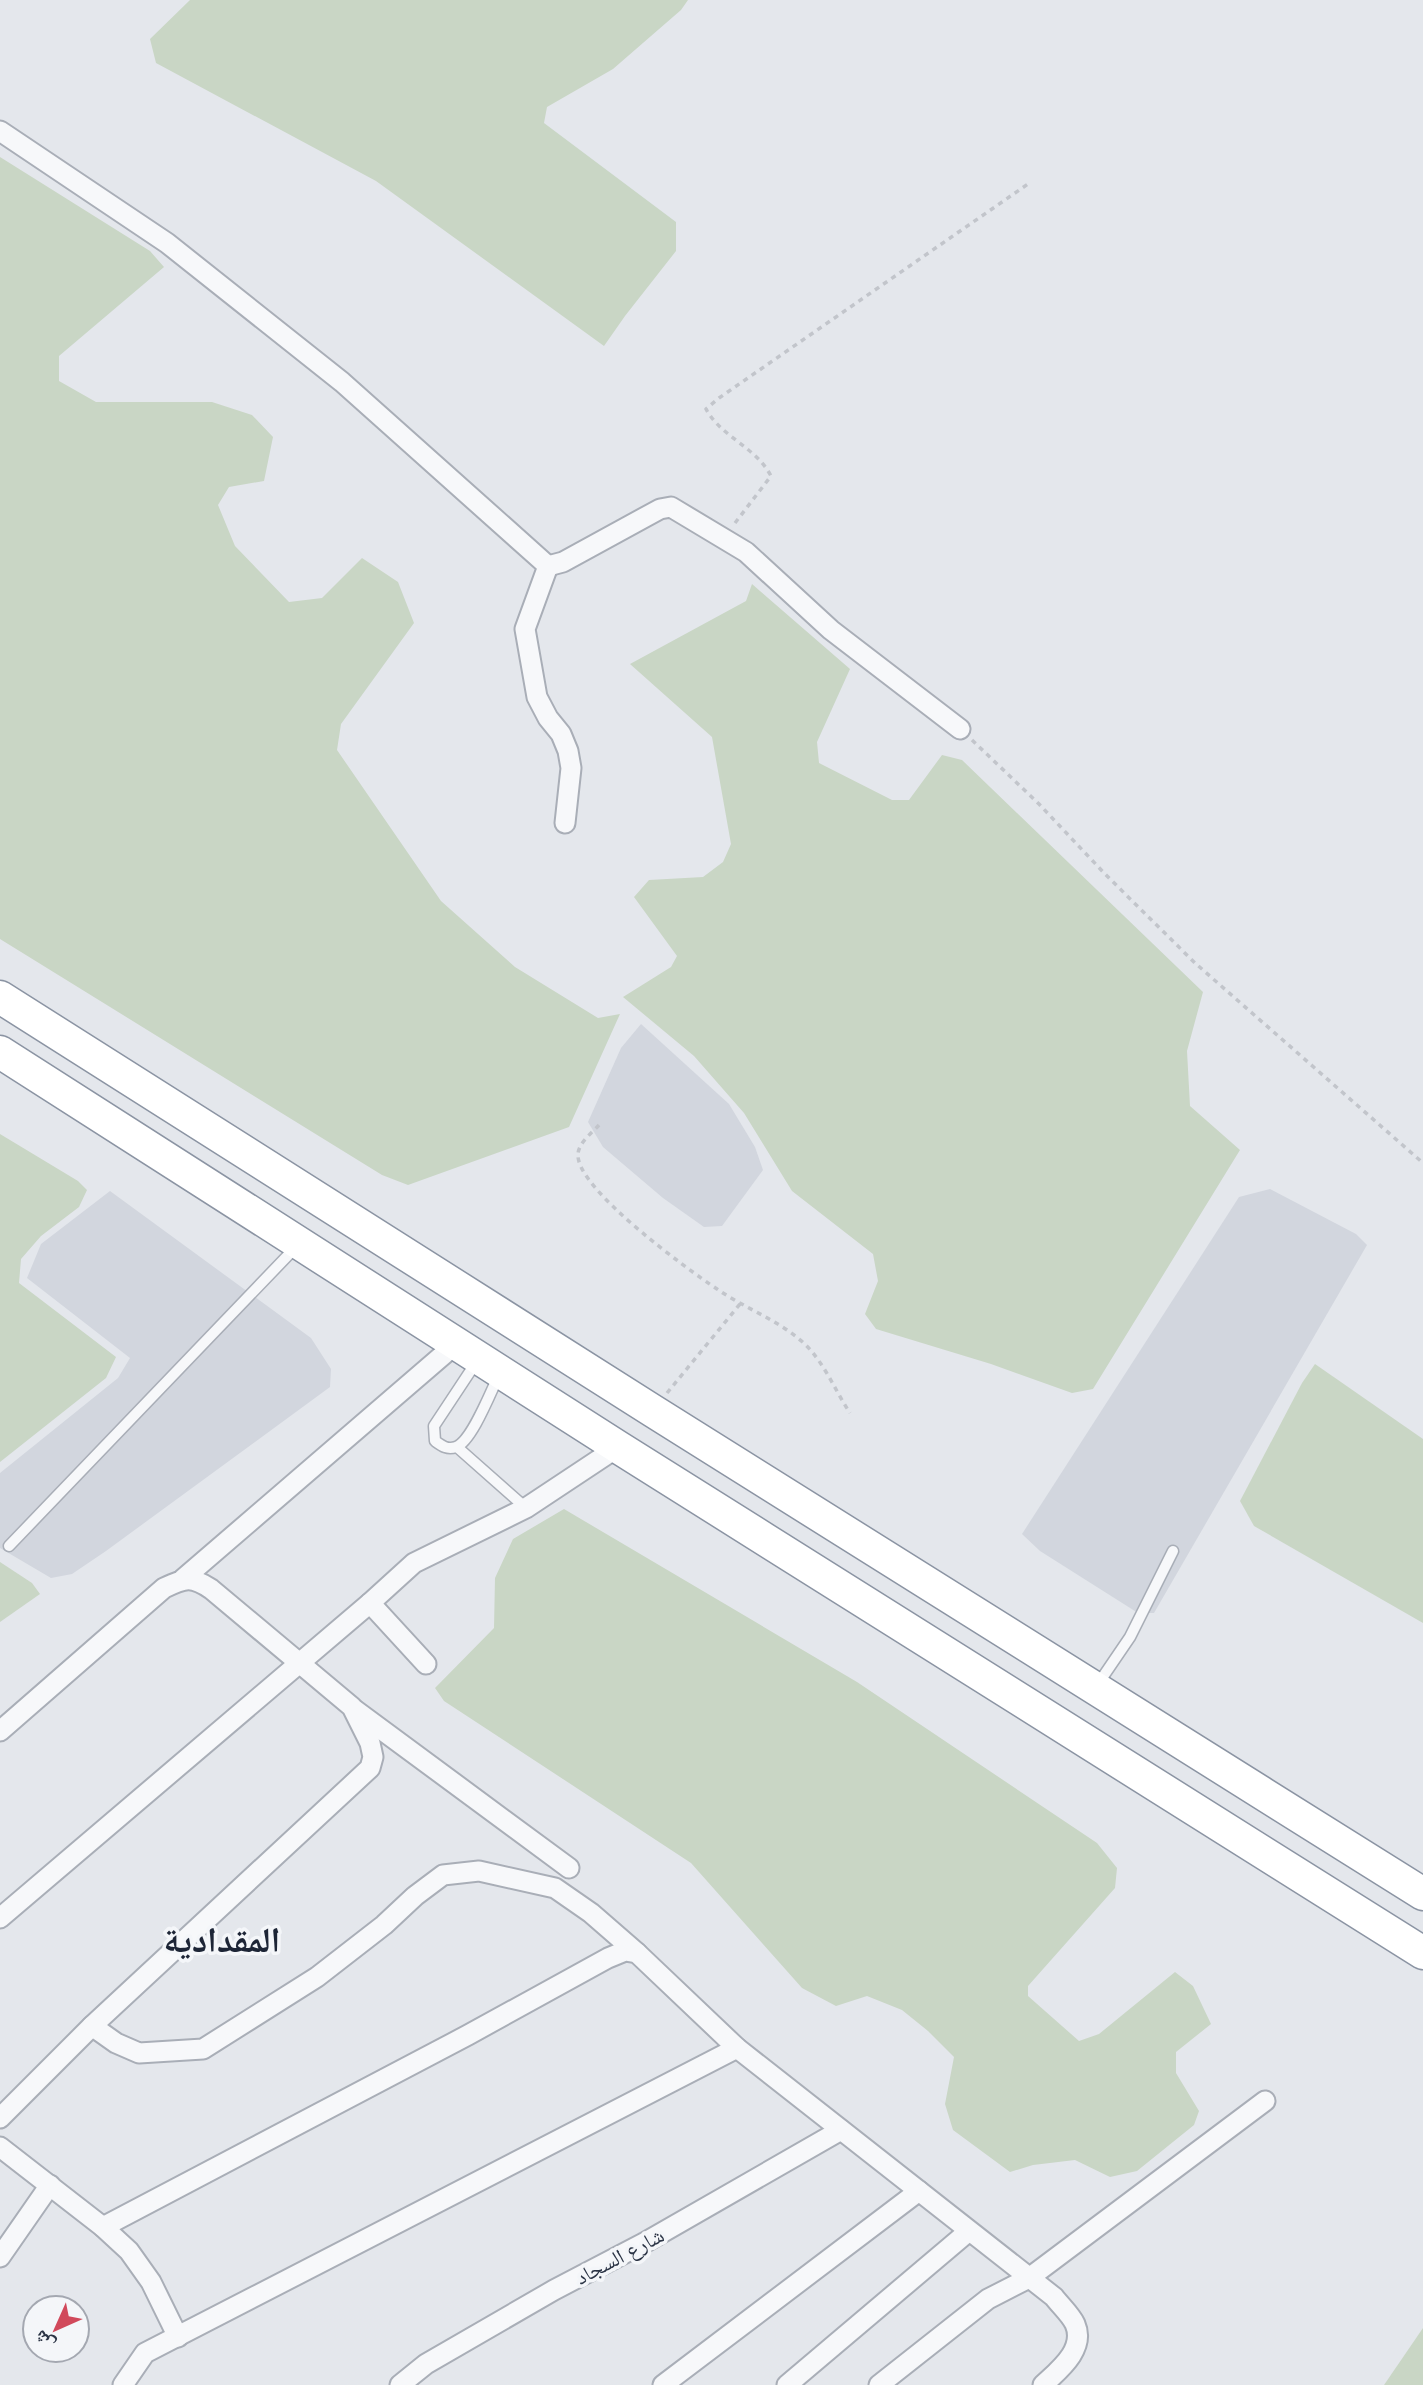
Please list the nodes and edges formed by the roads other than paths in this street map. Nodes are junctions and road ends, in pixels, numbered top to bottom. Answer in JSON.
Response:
{"nodes":[{"id":1,"x":0,"y":131,"type":"edge"},
{"id":2,"x":548,"y":566,"type":"junction"},
{"id":3,"x":960,"y":729,"type":"road end"},
{"id":4,"x":565,"y":823,"type":"dead end"},
{"id":5,"x":0,"y":997,"type":"edge"},
{"id":6,"x":0,"y":1052,"type":"edge"},
{"id":7,"x":300,"y":1242,"type":"junction"},
{"id":8,"x":479,"y":1357,"type":"junction"},
{"id":9,"x":457,"y":1447,"type":"junction"},
{"id":10,"x":618,"y":1447,"type":"junction"},
{"id":11,"x":526,"y":1508,"type":"junction"},
{"id":12,"x":9,"y":1546,"type":"dead end"},
{"id":13,"x":1173,"y":1551,"type":"dead end"},
{"id":14,"x":183,"y":1579,"type":"junction"},
{"id":15,"x":370,"y":1603,"type":"junction"},
{"id":16,"x":300,"y":1663,"type":"junction"},
{"id":17,"x":426,"y":1664,"type":"dead end"},
{"id":18,"x":1096,"y":1687,"type":"junction"},
{"id":19,"x":352,"y":1707,"type":"junction"},
{"id":20,"x":0,"y":1731,"type":"edge"},
{"id":21,"x":1223,"y":1767,"type":"junction"},
{"id":22,"x":1195,"y":1810,"type":"junction"},
{"id":23,"x":569,"y":1868,"type":"dead end"},
{"id":24,"x":1423,"y":1894,"type":"edge"},
{"id":25,"x":0,"y":1918,"type":"edge"},
{"id":26,"x":636,"y":1953,"type":"junction"},
{"id":27,"x":1423,"y":1953,"type":"edge"},
{"id":28,"x":92,"y":2026,"type":"junction"},
{"id":29,"x":737,"y":2048,"type":"junction"},
{"id":30,"x":1265,"y":2101,"type":"dead end"},
{"id":31,"x":0,"y":2118,"type":"edge"},
{"id":32,"x":841,"y":2130,"type":"junction"},
{"id":33,"x":0,"y":2147,"type":"edge"},
{"id":34,"x":50,"y":2185,"type":"junction"},
{"id":35,"x":919,"y":2190,"type":"junction"},
{"id":36,"x":103,"y":2227,"type":"junction"},
{"id":37,"x":969,"y":2231,"type":"junction"},
{"id":38,"x":0,"y":2257,"type":"edge"},
{"id":39,"x":1029,"y":2278,"type":"junction"},
{"id":40,"x":178,"y":2337,"type":"junction"},
{"id":41,"x":123,"y":2385,"type":"edge"},
{"id":42,"x":400,"y":2385,"type":"edge"},
{"id":43,"x":663,"y":2385,"type":"edge"},
{"id":44,"x":786,"y":2385,"type":"edge"},
{"id":45,"x":879,"y":2385,"type":"edge"},
{"id":46,"x":1043,"y":2385,"type":"edge"}],
"edges":[{"from":1,"to":2,"type":"street"},
{"from":2,"to":3,"type":"street"},
{"from":2,"to":4,"type":"street"},
{"from":5,"to":18,"type":"highway"},
{"from":6,"to":7,"type":"highway"},
{"from":7,"to":8,"type":"highway"},
{"from":7,"to":12,"type":"lane"},
{"from":8,"to":9,"type":"lane"},
{"from":8,"to":9,"type":"lane"},
{"from":8,"to":10,"type":"highway"},
{"from":8,"to":14,"type":"street"},
{"from":9,"to":11,"type":"lane"},
{"from":10,"to":11,"type":"street"},
{"from":10,"to":22,"type":"highway"},
{"from":11,"to":15,"type":"street"},
{"from":13,"to":18,"type":"lane"},
{"from":14,"to":16,"type":"street"},
{"from":14,"to":20,"type":"street"},
{"from":15,"to":16,"type":"street"},
{"from":15,"to":17,"type":"street"},
{"from":16,"to":19,"type":"street"},
{"from":16,"to":25,"type":"street"},
{"from":18,"to":21,"type":"highway"},
{"from":19,"to":23,"type":"street"},
{"from":19,"to":28,"type":"street"},
{"from":21,"to":22,"type":"highway"},
{"from":21,"to":24,"type":"highway"},
{"from":22,"to":27,"type":"highway"},
{"from":26,"to":28,"type":"street"},
{"from":26,"to":29,"type":"street"},
{"from":26,"to":36,"type":"street"},
{"from":28,"to":31,"type":"street"},
{"from":29,"to":32,"type":"street"},
{"from":29,"to":40,"type":"street"},
{"from":30,"to":39,"type":"street"},
{"from":32,"to":35,"type":"street"},
{"from":32,"to":42,"type":"street","name":"شارع السجاد"},
{"from":33,"to":34,"type":"street"},
{"from":34,"to":36,"type":"street"},
{"from":34,"to":38,"type":"street"},
{"from":35,"to":37,"type":"street"},
{"from":35,"to":43,"type":"street"},
{"from":36,"to":40,"type":"street"},
{"from":37,"to":39,"type":"street"},
{"from":37,"to":44,"type":"street"},
{"from":39,"to":45,"type":"street"},
{"from":39,"to":46,"type":"street"},
{"from":40,"to":41,"type":"street"}]}
